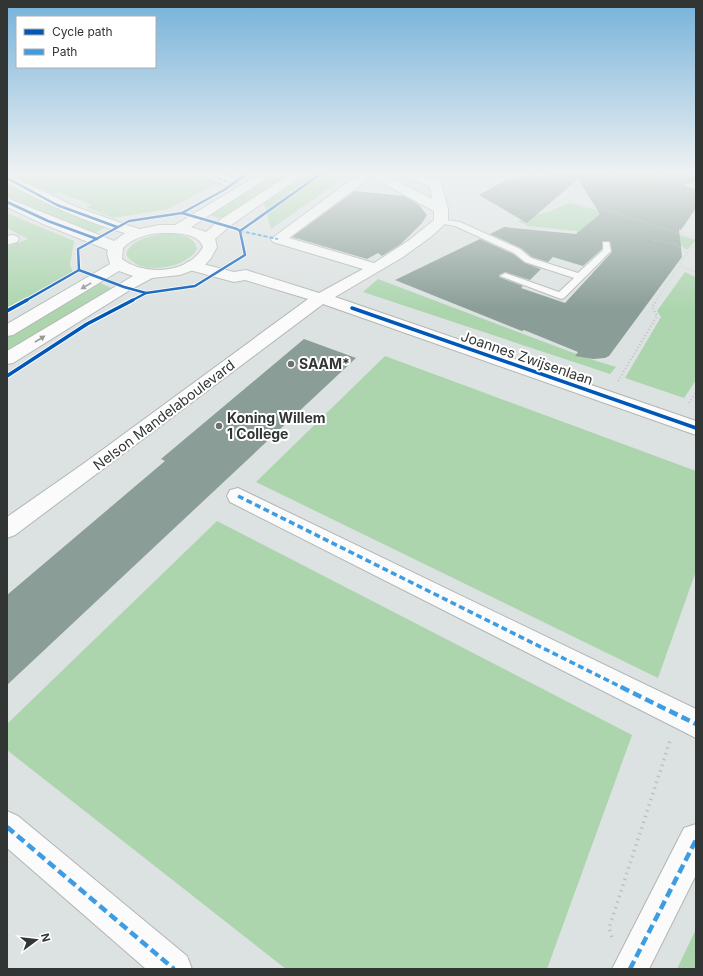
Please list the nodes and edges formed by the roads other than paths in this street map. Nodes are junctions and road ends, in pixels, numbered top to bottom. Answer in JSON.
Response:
{"nodes":[{"id":1,"x":43,"y":219,"type":"edge"},
{"id":2,"x":94,"y":219,"type":"edge"},
{"id":3,"x":195,"y":219,"type":"edge"},
{"id":4,"x":231,"y":219,"type":"edge"},
{"id":5,"x":306,"y":219,"type":"edge"},
{"id":6,"x":438,"y":219,"type":"edge"},
{"id":7,"x":447,"y":219,"type":"edge"},
{"id":8,"x":178,"y":228,"type":"junction"},
{"id":9,"x":140,"y":233,"type":"junction"},
{"id":10,"x":206,"y":239,"type":"junction"},
{"id":11,"x":606,"y":244,"type":"dead end"},
{"id":12,"x":116,"y":248,"type":"junction"},
{"id":13,"x":206,"y":256,"type":"junction"},
{"id":14,"x":119,"y":265,"type":"junction"},
{"id":15,"x":191,"y":266,"type":"junction"},
{"id":16,"x":374,"y":268,"type":"junction"},
{"id":17,"x":149,"y":274,"type":"junction"},
{"id":18,"x":246,"y":275,"type":"junction"},
{"id":19,"x":505,"y":276,"type":"dead end"},
{"id":20,"x":580,"y":277,"type":"junction"},
{"id":21,"x":319,"y":299,"type":"junction"},
{"id":22,"x":7,"y":331,"type":"edge"},
{"id":23,"x":7,"y":359,"type":"edge"},
{"id":24,"x":696,"y":428,"type":"edge"},
{"id":25,"x":238,"y":496,"type":"dead end"},
{"id":26,"x":7,"y":529,"type":"edge"},
{"id":27,"x":687,"y":720,"type":"edge"},
{"id":28,"x":7,"y":827,"type":"edge"},
{"id":29,"x":696,"y":840,"type":"edge"},
{"id":30,"x":622,"y":955,"type":"edge"},
{"id":31,"x":174,"y":969,"type":"edge"}],
"edges":[{"from":1,"to":12,"type":"street"},
{"from":2,"to":9,"type":"street"},
{"from":3,"to":8,"type":"street"},
{"from":4,"to":10,"type":"street"},
{"from":5,"to":16,"type":"street"},
{"from":6,"to":16,"type":"street","name":"Nelson Mandelaboulevard"},
{"from":7,"to":20,"type":"lane"},
{"from":8,"to":9,"type":"street"},
{"from":8,"to":10,"type":"street"},
{"from":9,"to":12,"type":"street"},
{"from":10,"to":13,"type":"street"},
{"from":11,"to":20,"type":"lane"},
{"from":12,"to":14,"type":"street"},
{"from":13,"to":15,"type":"street"},
{"from":13,"to":18,"type":"street","name":"Joannes Zwijsenlaan"},
{"from":14,"to":17,"type":"street"},
{"from":14,"to":22,"type":"street","one_way":true},
{"from":15,"to":17,"type":"street"},
{"from":15,"to":18,"type":"street","name":"Joannes Zwijsenlaan"},
{"from":16,"to":21,"type":"street","name":"Nelson Mandelaboulevard"},
{"from":23,"to":17,"type":"street","one_way":true},
{"from":18,"to":21,"type":"street","name":"Joannes Zwijsenlaan"},
{"from":19,"to":20,"type":"lane"},
{"from":21,"to":24,"type":"street","name":"Joannes Zwijsenlaan"},
{"from":21,"to":26,"type":"street","name":"Nelson Mandelaboulevard"},
{"from":25,"to":27,"type":"street"},
{"from":28,"to":31,"type":"street"},
{"from":29,"to":30,"type":"street"}]}
